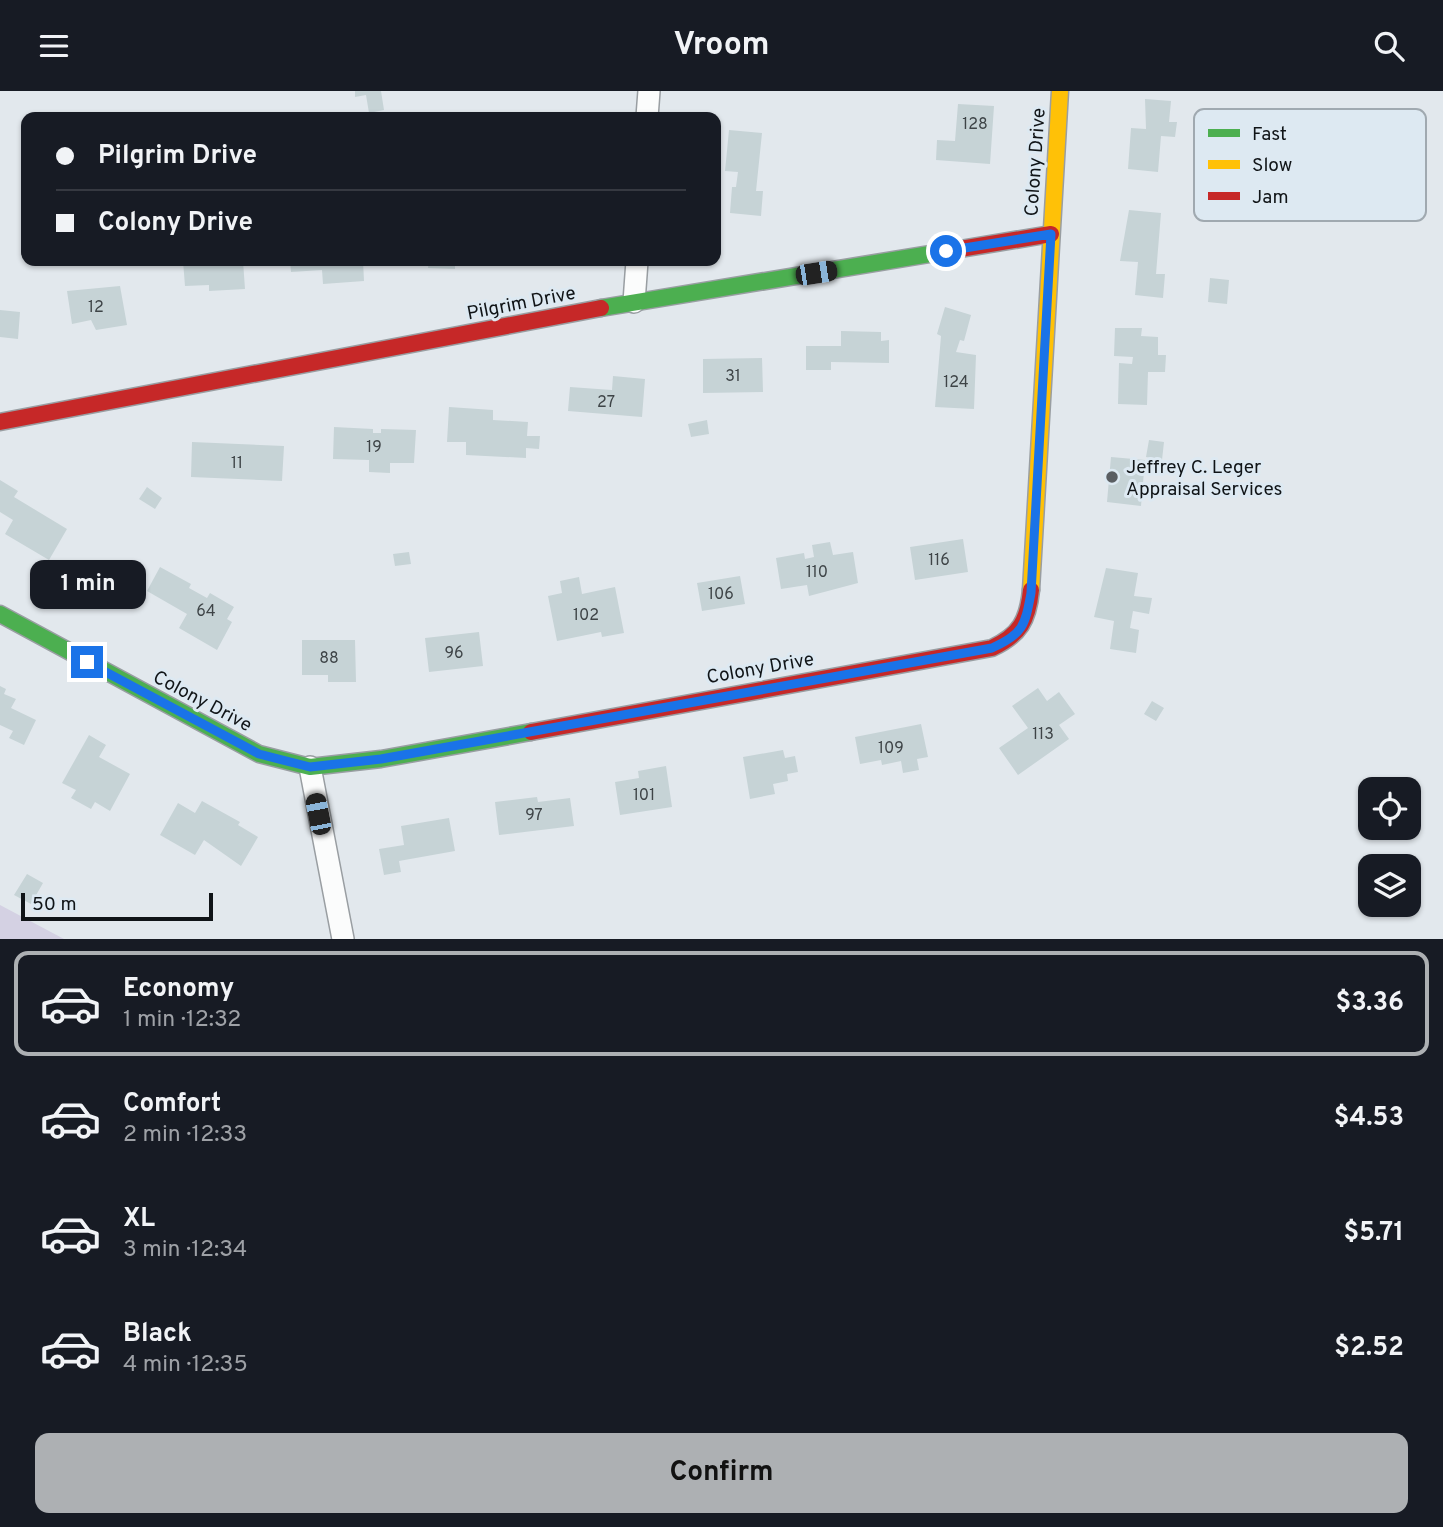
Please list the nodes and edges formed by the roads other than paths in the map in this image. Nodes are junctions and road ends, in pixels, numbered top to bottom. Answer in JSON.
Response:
{"nodes":[{"id":1,"x":649,"y":91,"type":"edge"},
{"id":2,"x":1060,"y":91,"type":"edge"},
{"id":3,"x":647,"y":112,"type":"edge"},
{"id":4,"x":1051,"y":234,"type":"junction"},
{"id":5,"x":637,"y":266,"type":"edge"},
{"id":6,"x":634,"y":302,"type":"junction"},
{"id":7,"x":0,"y":422,"type":"edge"},
{"id":8,"x":0,"y":614,"type":"edge"},
{"id":9,"x":310,"y":767,"type":"junction"},
{"id":10,"x":343,"y":939,"type":"edge"}],
"edges":[{"from":1,"to":3,"type":"street"},
{"from":2,"to":4,"type":"street","name":"Colony Drive"},
{"from":4,"to":6,"type":"street","name":"Pilgrim Drive"},
{"from":4,"to":9,"type":"street","name":"Colony Drive"},
{"from":5,"to":6,"type":"street"},
{"from":6,"to":7,"type":"street","name":"Pilgrim Drive"},
{"from":8,"to":9,"type":"street","name":"Colony Drive"},
{"from":9,"to":10,"type":"street"}]}
